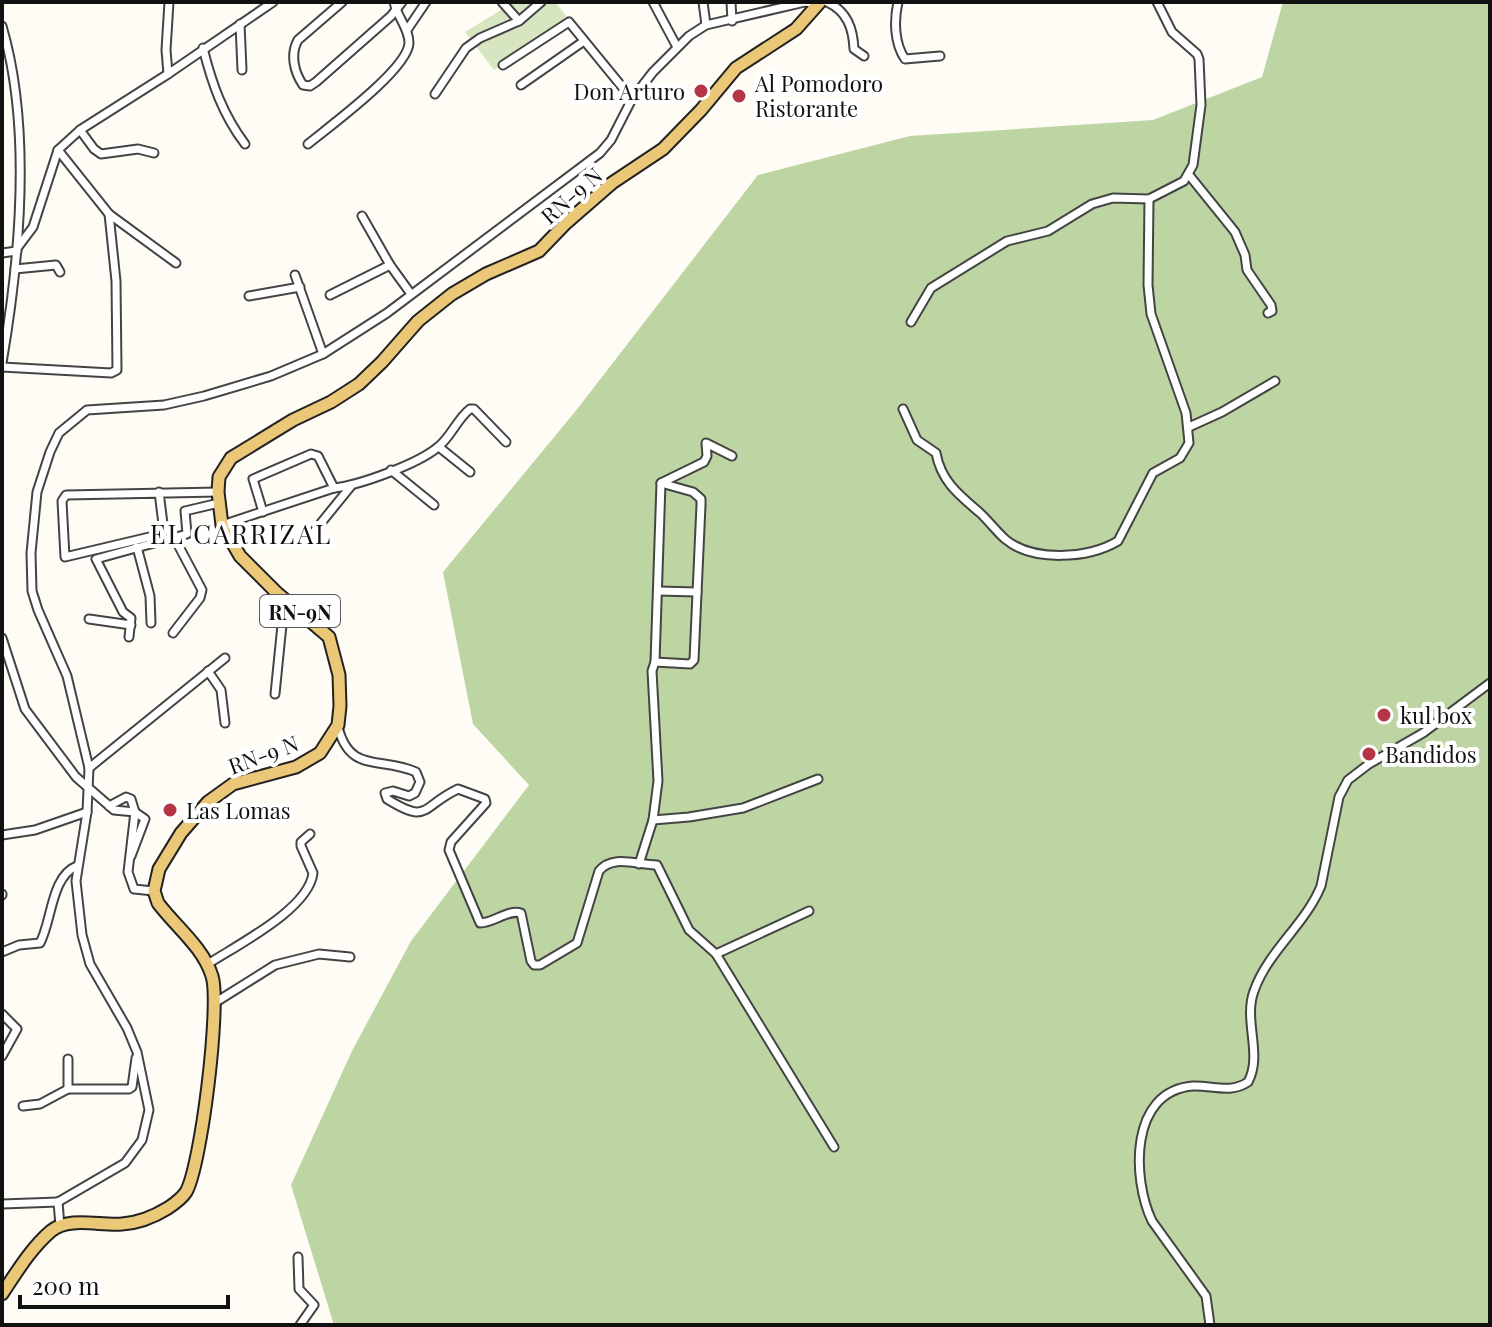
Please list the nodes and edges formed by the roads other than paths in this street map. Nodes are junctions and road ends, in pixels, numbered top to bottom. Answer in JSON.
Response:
{"nodes":[{"id":1,"x":169,"y":2,"type":"edge"},
{"id":2,"x":273,"y":2,"type":"edge"},
{"id":3,"x":342,"y":2,"type":"edge"},
{"id":4,"x":402,"y":2,"type":"edge"},
{"id":5,"x":426,"y":2,"type":"edge"},
{"id":6,"x":502,"y":2,"type":"edge"},
{"id":7,"x":541,"y":2,"type":"edge"},
{"id":8,"x":653,"y":2,"type":"edge"},
{"id":9,"x":703,"y":2,"type":"edge"},
{"id":10,"x":731,"y":2,"type":"edge"},
{"id":11,"x":898,"y":2,"type":"edge"},
{"id":12,"x":1157,"y":2,"type":"edge"},
{"id":13,"x":822,"y":3,"type":"edge"},
{"id":14,"x":395,"y":6,"type":"edge"},
{"id":15,"x":519,"y":21,"type":"junction"},
{"id":16,"x":732,"y":21,"type":"junction"},
{"id":17,"x":240,"y":24,"type":"junction"},
{"id":18,"x":706,"y":25,"type":"junction"},
{"id":19,"x":2,"y":26,"type":"edge"},
{"id":20,"x":407,"y":30,"type":"junction"},
{"id":21,"x":584,"y":41,"type":"junction"},
{"id":22,"x":677,"y":47,"type":"junction"},
{"id":23,"x":203,"y":48,"type":"junction"},
{"id":24,"x":864,"y":56,"type":"dead end"},
{"id":25,"x":940,"y":56,"type":"dead end"},
{"id":26,"x":13,"y":62,"type":"junction"},
{"id":27,"x":2,"y":63,"type":"edge"},
{"id":28,"x":503,"y":65,"type":"dead end"},
{"id":29,"x":242,"y":70,"type":"dead end"},
{"id":30,"x":168,"y":74,"type":"junction"},
{"id":31,"x":521,"y":85,"type":"dead end"},
{"id":32,"x":435,"y":94,"type":"dead end"},
{"id":33,"x":632,"y":99,"type":"junction"},
{"id":34,"x":80,"y":130,"type":"junction"},
{"id":35,"x":245,"y":144,"type":"dead end"},
{"id":36,"x":308,"y":144,"type":"dead end"},
{"id":37,"x":58,"y":150,"type":"junction"},
{"id":38,"x":154,"y":153,"type":"dead end"},
{"id":39,"x":1189,"y":175,"type":"junction"},
{"id":40,"x":1149,"y":199,"type":"junction"},
{"id":41,"x":109,"y":214,"type":"junction"},
{"id":42,"x":362,"y":216,"type":"dead end"},
{"id":43,"x":18,"y":249,"type":"junction"},
{"id":44,"x":2,"y":253,"type":"edge"},
{"id":45,"x":176,"y":263,"type":"dead end"},
{"id":46,"x":390,"y":265,"type":"junction"},
{"id":47,"x":15,"y":269,"type":"junction"},
{"id":48,"x":60,"y":272,"type":"dead end"},
{"id":49,"x":295,"y":275,"type":"dead end"},
{"id":50,"x":300,"y":287,"type":"junction"},
{"id":51,"x":411,"y":294,"type":"junction"},
{"id":52,"x":330,"y":295,"type":"dead end"},
{"id":53,"x":249,"y":296,"type":"dead end"},
{"id":54,"x":1268,"y":313,"type":"dead end"},
{"id":55,"x":911,"y":322,"type":"dead end"},
{"id":56,"x":323,"y":354,"type":"junction"},
{"id":57,"x":2,"y":365,"type":"edge"},
{"id":58,"x":1275,"y":381,"type":"dead end"},
{"id":59,"x":903,"y":409,"type":"dead end"},
{"id":60,"x":1189,"y":427,"type":"junction"},
{"id":61,"x":506,"y":442,"type":"dead end"},
{"id":62,"x":439,"y":447,"type":"junction"},
{"id":63,"x":732,"y":456,"type":"dead end"},
{"id":64,"x":391,"y":470,"type":"junction"},
{"id":65,"x":470,"y":472,"type":"dead end"},
{"id":66,"x":661,"y":483,"type":"junction"},
{"id":67,"x":351,"y":486,"type":"junction"},
{"id":68,"x":334,"y":488,"type":"junction"},
{"id":69,"x":159,"y":492,"type":"junction"},
{"id":70,"x":218,"y":497,"type":"junction"},
{"id":71,"x":434,"y":505,"type":"dead end"},
{"id":72,"x":263,"y":512,"type":"junction"},
{"id":73,"x":222,"y":525,"type":"junction"},
{"id":74,"x":175,"y":539,"type":"junction"},
{"id":75,"x":308,"y":539,"type":"dead end"},
{"id":76,"x":137,"y":547,"type":"junction"},
{"id":77,"x":658,"y":591,"type":"junction"},
{"id":78,"x":697,"y":592,"type":"junction"},
{"id":79,"x":288,"y":601,"type":"junction"},
{"id":80,"x":89,"y":619,"type":"dead end"},
{"id":81,"x":151,"y":623,"type":"dead end"},
{"id":82,"x":131,"y":625,"type":"junction"},
{"id":83,"x":173,"y":633,"type":"dead end"},
{"id":84,"x":129,"y":637,"type":"dead end"},
{"id":85,"x":2,"y":638,"type":"edge"},
{"id":86,"x":225,"y":658,"type":"dead end"},
{"id":87,"x":655,"y":662,"type":"junction"},
{"id":88,"x":208,"y":671,"type":"junction"},
{"id":89,"x":1490,"y":683,"type":"edge"},
{"id":90,"x":275,"y":694,"type":"dead end"},
{"id":91,"x":225,"y":723,"type":"dead end"},
{"id":92,"x":338,"y":725,"type":"junction"},
{"id":93,"x":89,"y":768,"type":"junction"},
{"id":94,"x":818,"y":779,"type":"dead end"},
{"id":95,"x":89,"y":790,"type":"junction"},
{"id":96,"x":109,"y":806,"type":"junction"},
{"id":97,"x":87,"y":812,"type":"junction"},
{"id":98,"x":135,"y":812,"type":"junction"},
{"id":99,"x":653,"y":820,"type":"junction"},
{"id":100,"x":310,"y":834,"type":"dead end"},
{"id":101,"x":2,"y":835,"type":"edge"},
{"id":102,"x":639,"y":864,"type":"junction"},
{"id":103,"x":77,"y":866,"type":"junction"},
{"id":104,"x":154,"y":891,"type":"junction"},
{"id":105,"x":809,"y":911,"type":"dead end"},
{"id":106,"x":2,"y":952,"type":"edge"},
{"id":107,"x":716,"y":954,"type":"junction"},
{"id":108,"x":350,"y":957,"type":"dead end"},
{"id":109,"x":208,"y":964,"type":"junction"},
{"id":110,"x":216,"y":1002,"type":"junction"},
{"id":111,"x":2,"y":1014,"type":"edge"},
{"id":112,"x":137,"y":1052,"type":"junction"},
{"id":113,"x":2,"y":1056,"type":"edge"},
{"id":114,"x":68,"y":1059,"type":"dead end"},
{"id":115,"x":68,"y":1089,"type":"junction"},
{"id":116,"x":23,"y":1106,"type":"dead end"},
{"id":117,"x":834,"y":1147,"type":"dead end"},
{"id":118,"x":58,"y":1202,"type":"junction"},
{"id":119,"x":2,"y":1204,"type":"edge"},
{"id":120,"x":60,"y":1226,"type":"junction"},
{"id":121,"x":298,"y":1257,"type":"dead end"},
{"id":122,"x":2,"y":1294,"type":"edge"},
{"id":123,"x":300,"y":1325,"type":"edge"},
{"id":124,"x":1210,"y":1325,"type":"edge"}],
"edges":[{"from":1,"to":30,"type":"street"},
{"from":2,"to":17,"type":"street"},
{"from":3,"to":14,"type":"street"},
{"from":4,"to":14,"type":"street"},
{"from":5,"to":20,"type":"street"},
{"from":6,"to":15,"type":"street"},
{"from":7,"to":15,"type":"street"},
{"from":8,"to":22,"type":"street"},
{"from":9,"to":18,"type":"street"},
{"from":10,"to":16,"type":"street"},
{"from":11,"to":25,"type":"street"},
{"from":12,"to":39,"type":"street"},
{"from":13,"to":16,"type":"street"},
{"from":13,"to":24,"type":"street"},
{"from":13,"to":70,"type":"main road","name":"RN-9 N"},
{"from":14,"to":20,"type":"street"},
{"from":15,"to":32,"type":"street"},
{"from":16,"to":18,"type":"street"},
{"from":17,"to":23,"type":"street"},
{"from":17,"to":29,"type":"street"},
{"from":18,"to":22,"type":"street"},
{"from":19,"to":26,"type":"street"},
{"from":20,"to":36,"type":"street"},
{"from":21,"to":28,"type":"street"},
{"from":21,"to":31,"type":"street"},
{"from":21,"to":33,"type":"street"},
{"from":22,"to":33,"type":"street"},
{"from":23,"to":30,"type":"street"},
{"from":23,"to":35,"type":"street"},
{"from":26,"to":27,"type":"street"},
{"from":26,"to":43,"type":"street"},
{"from":30,"to":34,"type":"street"},
{"from":33,"to":51,"type":"street"},
{"from":34,"to":37,"type":"street"},
{"from":34,"to":38,"type":"street"},
{"from":37,"to":41,"type":"street"},
{"from":37,"to":43,"type":"street"},
{"from":39,"to":40,"type":"street"},
{"from":39,"to":54,"type":"street"},
{"from":40,"to":55,"type":"street"},
{"from":40,"to":60,"type":"street"},
{"from":41,"to":45,"type":"street"},
{"from":41,"to":57,"type":"street"},
{"from":42,"to":46,"type":"street"},
{"from":43,"to":44,"type":"street"},
{"from":43,"to":47,"type":"street"},
{"from":46,"to":51,"type":"street"},
{"from":46,"to":52,"type":"street"},
{"from":47,"to":48,"type":"street"},
{"from":47,"to":57,"type":"street"},
{"from":49,"to":50,"type":"street"},
{"from":50,"to":53,"type":"street"},
{"from":50,"to":56,"type":"street"},
{"from":51,"to":56,"type":"street"},
{"from":56,"to":93,"type":"street"},
{"from":58,"to":60,"type":"street"},
{"from":59,"to":60,"type":"street"},
{"from":61,"to":62,"type":"street"},
{"from":62,"to":64,"type":"street"},
{"from":62,"to":65,"type":"street"},
{"from":63,"to":66,"type":"street"},
{"from":64,"to":67,"type":"street"},
{"from":64,"to":71,"type":"street"},
{"from":66,"to":77,"type":"street"},
{"from":66,"to":78,"type":"street"},
{"from":67,"to":68,"type":"street"},
{"from":67,"to":75,"type":"street"},
{"from":68,"to":72,"type":"street"},
{"from":68,"to":72,"type":"street"},
{"from":69,"to":69,"type":"street"},
{"from":69,"to":70,"type":"street"},
{"from":70,"to":73,"type":"main road","number":"RN-9N"},
{"from":70,"to":74,"type":"street"},
{"from":72,"to":73,"type":"street"},
{"from":73,"to":79,"type":"main road","number":"RN-9N"},
{"from":74,"to":76,"type":"street"},
{"from":74,"to":83,"type":"street"},
{"from":76,"to":81,"type":"street"},
{"from":76,"to":82,"type":"street"},
{"from":77,"to":78,"type":"street"},
{"from":77,"to":87,"type":"street"},
{"from":78,"to":87,"type":"street"},
{"from":79,"to":90,"type":"street"},
{"from":79,"to":92,"type":"main road","number":"RN-9N"},
{"from":80,"to":82,"type":"street"},
{"from":82,"to":84,"type":"street"},
{"from":85,"to":95,"type":"street"},
{"from":86,"to":88,"type":"street"},
{"from":87,"to":99,"type":"street"},
{"from":88,"to":91,"type":"street"},
{"from":88,"to":93,"type":"street"},
{"from":89,"to":124,"type":"street"},
{"from":92,"to":102,"type":"street"},
{"from":92,"to":104,"type":"main road","name":"RN-9 N"},
{"from":93,"to":95,"type":"street"},
{"from":94,"to":99,"type":"street"},
{"from":95,"to":96,"type":"street"},
{"from":95,"to":97,"type":"street"},
{"from":96,"to":98,"type":"street"},
{"from":96,"to":98,"type":"street"},
{"from":97,"to":101,"type":"street"},
{"from":97,"to":103,"type":"street"},
{"from":98,"to":104,"type":"street"},
{"from":99,"to":102,"type":"street"},
{"from":100,"to":109,"type":"street"},
{"from":102,"to":107,"type":"street"},
{"from":103,"to":106,"type":"street"},
{"from":103,"to":112,"type":"street"},
{"from":104,"to":109,"type":"main road"},
{"from":105,"to":107,"type":"street"},
{"from":107,"to":117,"type":"street"},
{"from":108,"to":110,"type":"street"},
{"from":109,"to":110,"type":"main road"},
{"from":110,"to":120,"type":"main road"},
{"from":111,"to":113,"type":"street"},
{"from":112,"to":115,"type":"street"},
{"from":112,"to":118,"type":"street"},
{"from":114,"to":115,"type":"street"},
{"from":115,"to":116,"type":"street"},
{"from":118,"to":119,"type":"street"},
{"from":118,"to":120,"type":"street"},
{"from":120,"to":122,"type":"main road"},
{"from":121,"to":123,"type":"street"}]}
